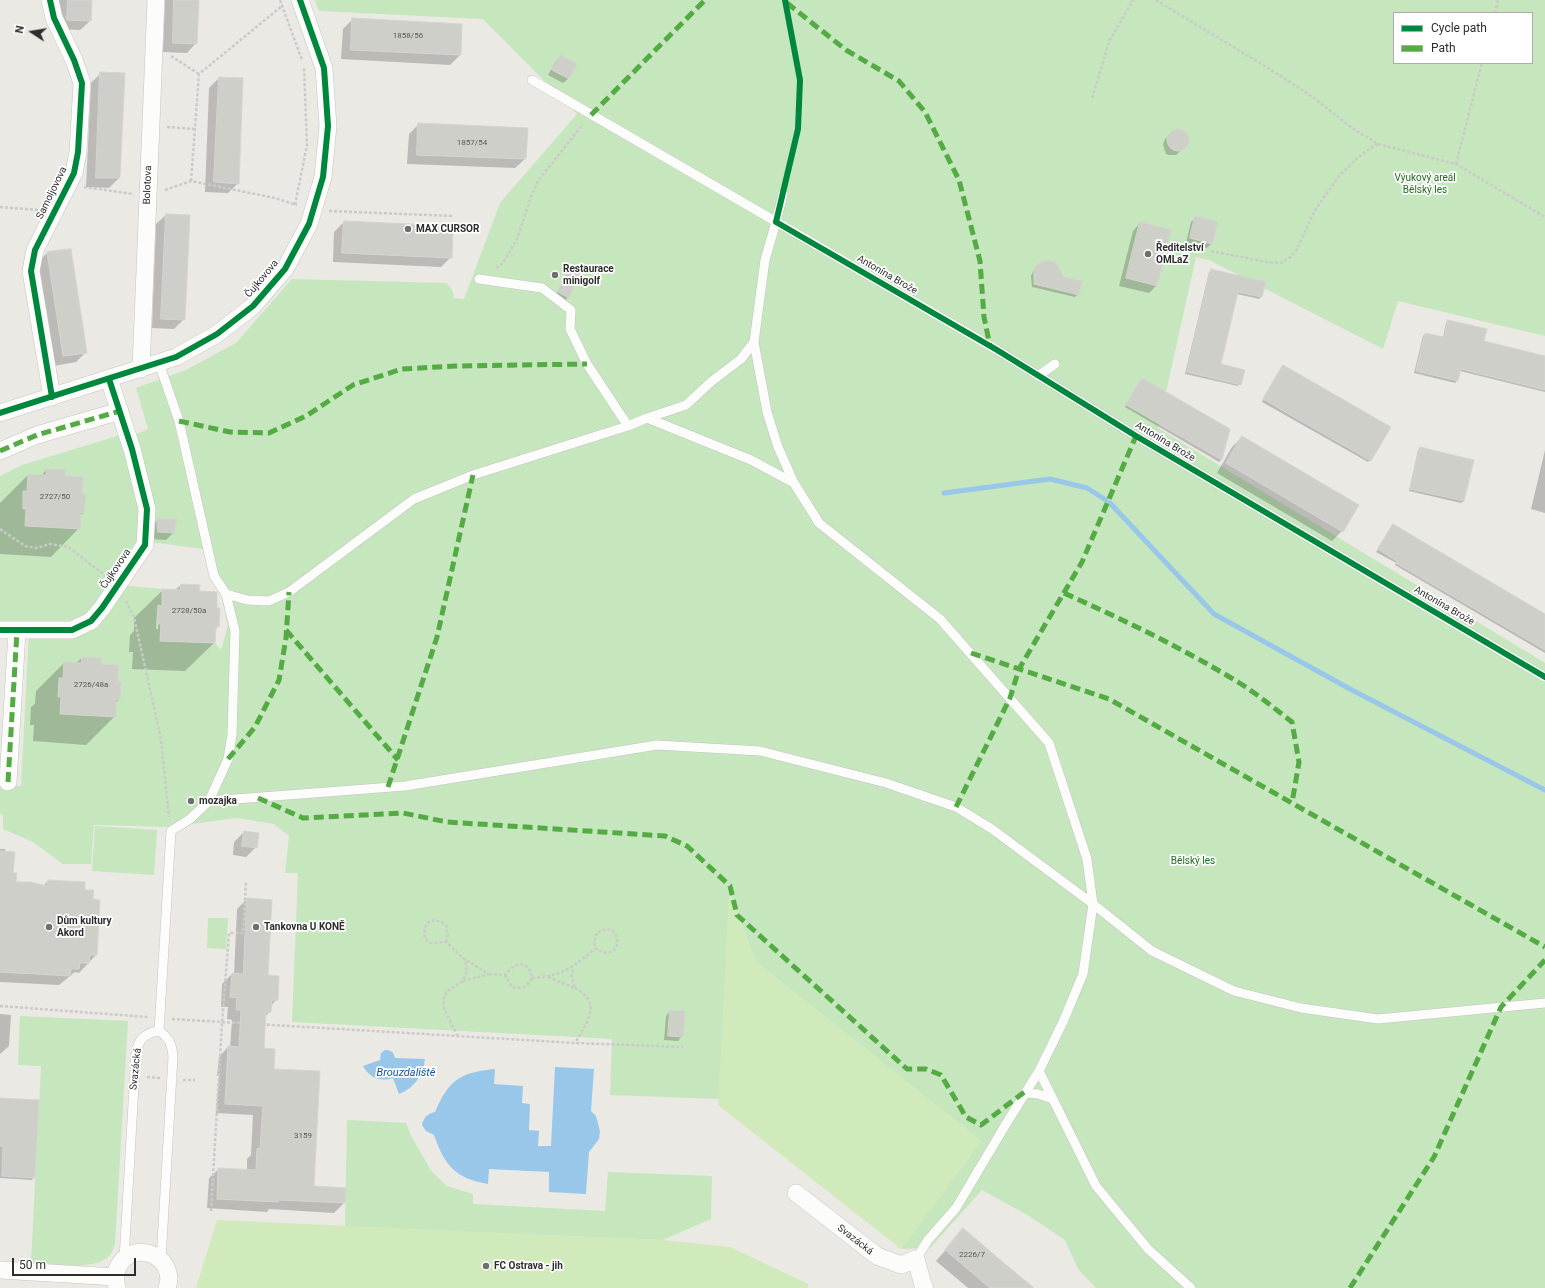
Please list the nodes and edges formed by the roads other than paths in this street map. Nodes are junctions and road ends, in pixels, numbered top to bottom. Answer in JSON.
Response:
{"nodes":[{"id":1,"x":50,"y":0,"type":"edge"},
{"id":2,"x":156,"y":0,"type":"edge"},
{"id":3,"x":300,"y":0,"type":"edge"},
{"id":4,"x":532,"y":80,"type":"dead end"},
{"id":5,"x":783,"y":194,"type":"dead end"},
{"id":6,"x":776,"y":222,"type":"junction"},
{"id":7,"x":479,"y":279,"type":"road end"},
{"id":8,"x":754,"y":342,"type":"junction"},
{"id":9,"x":160,"y":363,"type":"junction"},
{"id":10,"x":1055,"y":364,"type":"dead end"},
{"id":11,"x":141,"y":369,"type":"junction"},
{"id":12,"x":1038,"y":376,"type":"junction"},
{"id":13,"x":109,"y":379,"type":"junction"},
{"id":14,"x":52,"y":397,"type":"junction"},
{"id":15,"x":120,"y":411,"type":"junction"},
{"id":16,"x":0,"y":413,"type":"edge"},
{"id":17,"x":647,"y":418,"type":"junction"},
{"id":18,"x":628,"y":426,"type":"junction"},
{"id":19,"x":0,"y":451,"type":"edge"},
{"id":20,"x":794,"y":483,"type":"junction"},
{"id":21,"x":226,"y":594,"type":"junction"},
{"id":22,"x":8,"y":631,"type":"edge"},
{"id":23,"x":1545,"y":677,"type":"edge"},
{"id":24,"x":8,"y":782,"type":"dead end"},
{"id":25,"x":209,"y":801,"type":"junction"},
{"id":26,"x":1093,"y":904,"type":"junction"},
{"id":27,"x":1545,"y":1003,"type":"edge"},
{"id":28,"x":159,"y":1031,"type":"junction"},
{"id":29,"x":1039,"y":1071,"type":"junction"},
{"id":30,"x":1025,"y":1092,"type":"junction"},
{"id":31,"x":1053,"y":1099,"type":"junction"},
{"id":32,"x":796,"y":1193,"type":"dead end"},
{"id":33,"x":124,"y":1259,"type":"junction"},
{"id":34,"x":916,"y":1259,"type":"junction"},
{"id":35,"x":161,"y":1260,"type":"junction"},
{"id":36,"x":0,"y":1270,"type":"edge"},
{"id":37,"x":35,"y":1280,"type":"edge"},
{"id":38,"x":116,"y":1283,"type":"edge"},
{"id":39,"x":167,"y":1288,"type":"edge"},
{"id":40,"x":925,"y":1288,"type":"edge"},
{"id":41,"x":1191,"y":1288,"type":"edge"}],
"edges":[{"from":1,"to":14,"type":"street","name":"Samoljovova"},
{"from":2,"to":11,"type":"street","name":"Bolotova"},
{"from":3,"to":9,"type":"street","name":"Čujkovova"},
{"from":4,"to":6,"type":"lane","name":"Antonína Brože"},
{"from":5,"to":6,"type":"lane"},
{"from":6,"to":8,"type":"lane"},
{"from":6,"to":12,"type":"lane","name":"Antonína Brože"},
{"from":7,"to":18,"type":"lane"},
{"from":8,"to":17,"type":"lane"},
{"from":8,"to":20,"type":"lane"},
{"from":9,"to":11,"type":"street","name":"Čujkovova"},
{"from":9,"to":21,"type":"lane"},
{"from":10,"to":12,"type":"lane"},
{"from":11,"to":13,"type":"street","name":"Čujkovova"},
{"from":12,"to":23,"type":"lane","name":"Antonína Brože"},
{"from":13,"to":14,"type":"street","name":"Čujkovova"},
{"from":13,"to":15,"type":"street","name":"Čujkovova"},
{"from":14,"to":16,"type":"street","name":"Čujkovova"},
{"from":15,"to":19,"type":"street"},
{"from":15,"to":22,"type":"street","name":"Čujkovova"},
{"from":17,"to":18,"type":"lane"},
{"from":17,"to":20,"type":"lane"},
{"from":18,"to":21,"type":"lane"},
{"from":20,"to":26,"type":"lane"},
{"from":21,"to":25,"type":"lane"},
{"from":22,"to":24,"type":"street"},
{"from":25,"to":26,"type":"lane"},
{"from":25,"to":28,"type":"lane"},
{"from":26,"to":27,"type":"lane"},
{"from":26,"to":29,"type":"lane"},
{"from":28,"to":33,"type":"lane","name":"Svazácká"},
{"from":28,"to":35,"type":"lane"},
{"from":29,"to":30,"type":"lane"},
{"from":29,"to":31,"type":"lane"},
{"from":30,"to":31,"type":"lane"},
{"from":30,"to":34,"type":"lane"},
{"from":31,"to":41,"type":"lane"},
{"from":32,"to":34,"type":"street","name":"Svazácká"},
{"from":33,"to":35,"type":"street"},
{"from":33,"to":38,"type":"street"},
{"from":34,"to":40,"type":"street"},
{"from":35,"to":39,"type":"street"},
{"from":36,"to":37,"type":"street"},
{"from":37,"to":38,"type":"street"}]}
